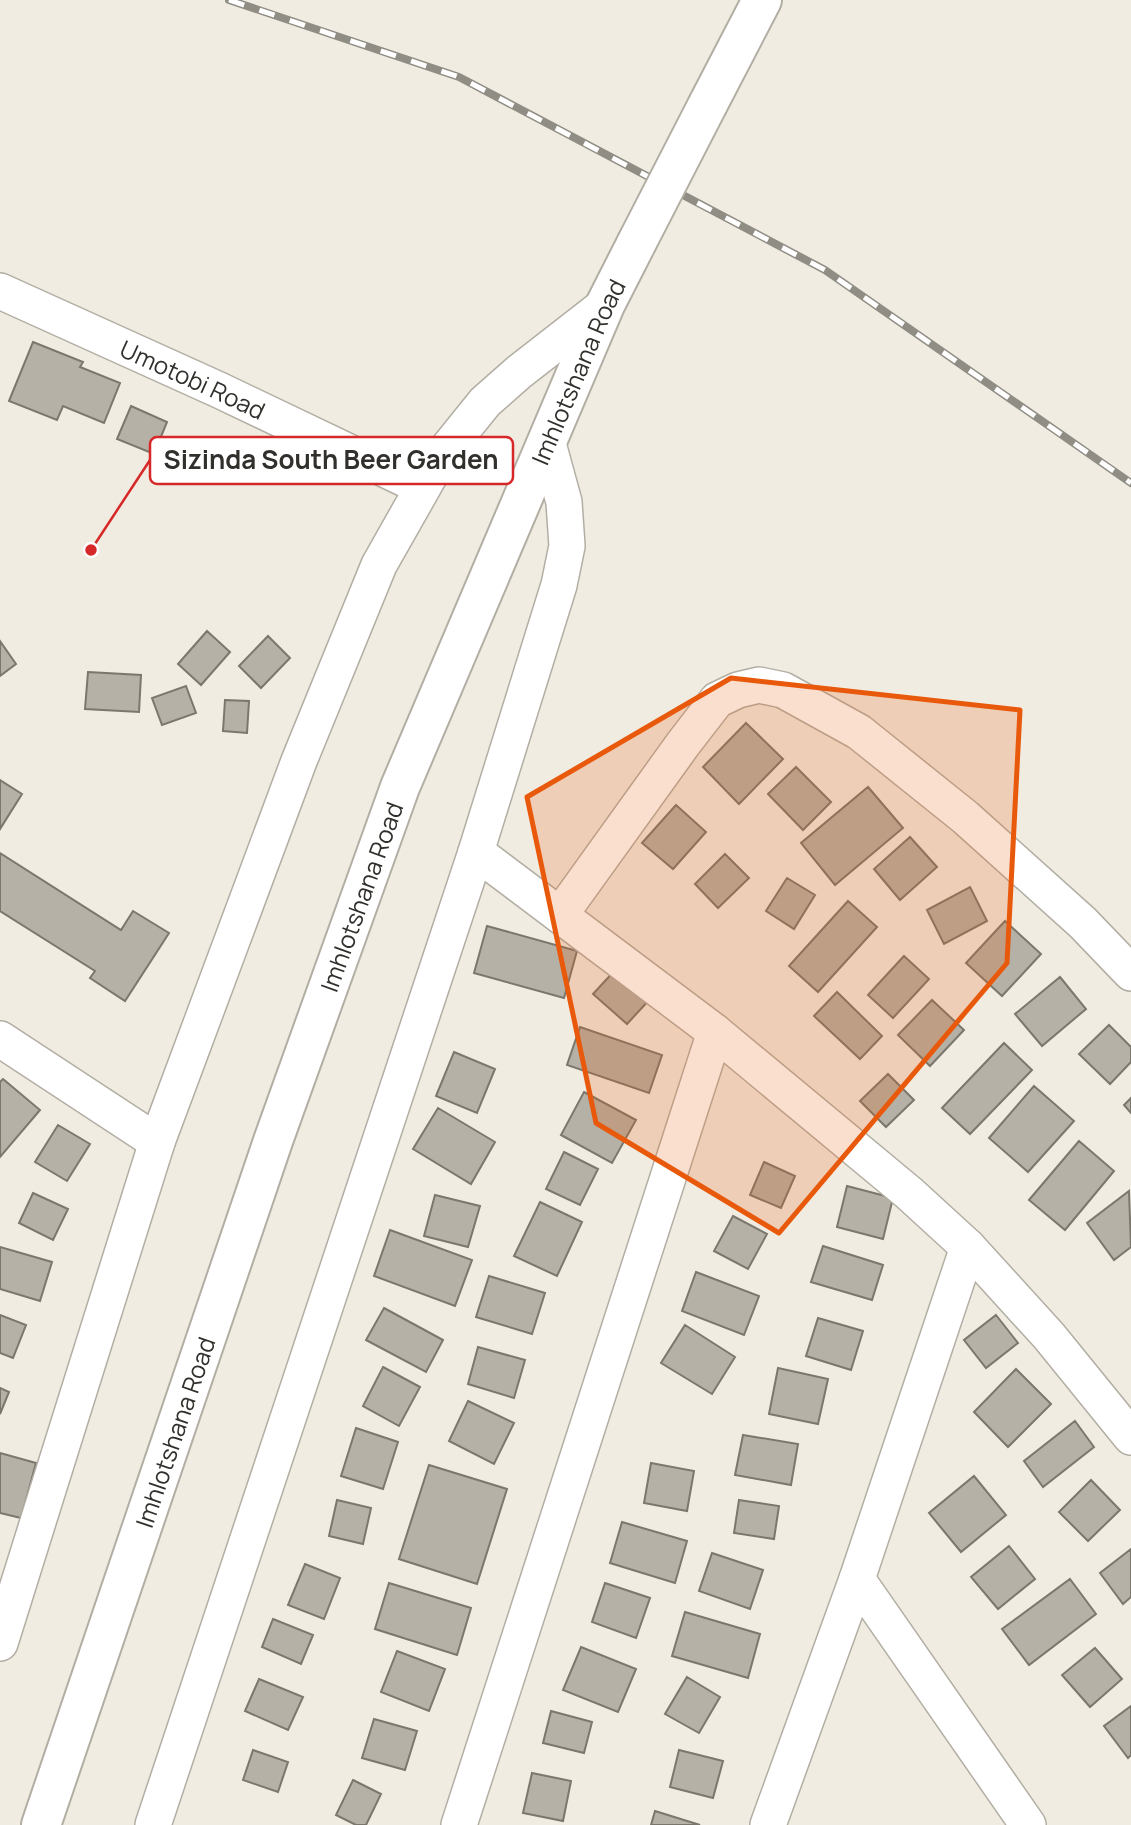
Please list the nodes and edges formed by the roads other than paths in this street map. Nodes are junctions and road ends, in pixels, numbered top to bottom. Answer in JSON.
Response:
{"nodes":[{"id":1,"x":762,"y":0,"type":"edge"},
{"id":2,"x":0,"y":291,"type":"edge"},
{"id":3,"x":605,"y":305,"type":"junction"},
{"id":4,"x":547,"y":440,"type":"junction"},
{"id":5,"x":422,"y":487,"type":"junction"},
{"id":6,"x":476,"y":852,"type":"junction"},
{"id":7,"x":560,"y":915,"type":"junction"},
{"id":8,"x":1131,"y":972,"type":"edge"},
{"id":9,"x":715,"y":1032,"type":"junction"},
{"id":10,"x":0,"y":1039,"type":"edge"},
{"id":11,"x":157,"y":1142,"type":"junction"},
{"id":12,"x":968,"y":1247,"type":"junction"},
{"id":13,"x":1131,"y":1437,"type":"edge"},
{"id":14,"x":857,"y":1579,"type":"junction"},
{"id":15,"x":0,"y":1643,"type":"edge"},
{"id":16,"x":41,"y":1825,"type":"edge"},
{"id":17,"x":153,"y":1825,"type":"edge"},
{"id":18,"x":459,"y":1825,"type":"edge"},
{"id":19,"x":768,"y":1825,"type":"edge"},
{"id":20,"x":1028,"y":1825,"type":"edge"}],
"edges":[{"from":1,"to":3,"type":"street","name":"Imhlotshana Road","bridge":true},
{"from":2,"to":5,"type":"street","name":"Umotobi Road"},
{"from":3,"to":4,"type":"street","name":"Imhlotshana Road"},
{"from":3,"to":5,"type":"street"},
{"from":4,"to":6,"type":"street"},
{"from":4,"to":16,"type":"street","name":"Imhlotshana Road"},
{"from":5,"to":11,"type":"street"},
{"from":6,"to":7,"type":"street"},
{"from":6,"to":17,"type":"street"},
{"from":7,"to":8,"type":"street"},
{"from":7,"to":9,"type":"street"},
{"from":9,"to":12,"type":"street"},
{"from":9,"to":18,"type":"street"},
{"from":10,"to":11,"type":"street"},
{"from":11,"to":15,"type":"street"},
{"from":12,"to":13,"type":"street"},
{"from":12,"to":14,"type":"street"},
{"from":14,"to":19,"type":"street"},
{"from":14,"to":20,"type":"street"}]}
